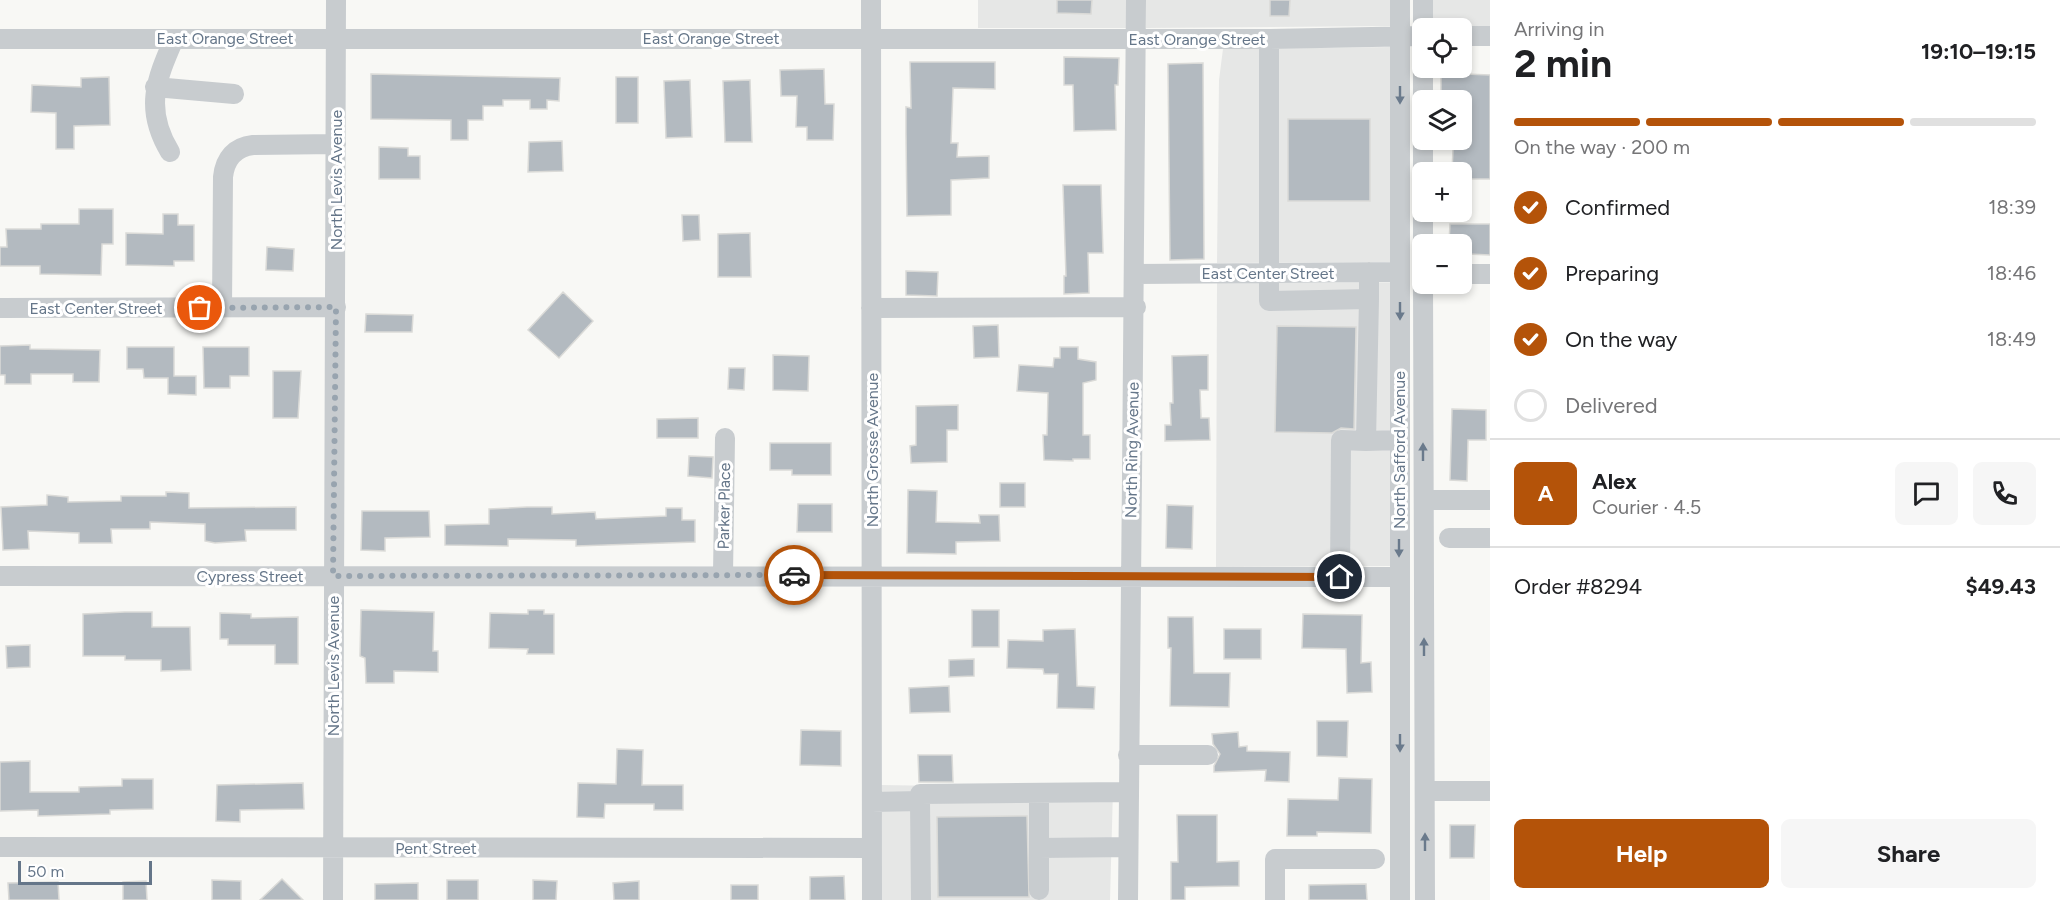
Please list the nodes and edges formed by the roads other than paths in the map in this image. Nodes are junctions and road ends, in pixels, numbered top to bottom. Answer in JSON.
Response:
{"nodes":[{"id":1,"x":336,"y":0,"type":"edge"},
{"id":2,"x":871,"y":0,"type":"edge"},
{"id":3,"x":1137,"y":0,"type":"edge"},
{"id":4,"x":1400,"y":0,"type":"edge"},
{"id":5,"x":1423,"y":0,"type":"edge"},
{"id":6,"x":1423,"y":18,"type":"edge"},
{"id":7,"x":1400,"y":36,"type":"junction"},
{"id":8,"x":1412,"y":36,"type":"edge"},
{"id":9,"x":1472,"y":36,"type":"edge"},
{"id":10,"x":1490,"y":36,"type":"edge"},
{"id":11,"x":337,"y":38,"type":"junction"},
{"id":12,"x":871,"y":38,"type":"junction"},
{"id":13,"x":0,"y":39,"type":"edge"},
{"id":14,"x":174,"y":39,"type":"junction"},
{"id":15,"x":1136,"y":39,"type":"junction"},
{"id":16,"x":1269,"y":39,"type":"junction"},
{"id":17,"x":155,"y":87,"type":"junction"},
{"id":18,"x":234,"y":94,"type":"dead end"},
{"id":19,"x":336,"y":144,"type":"junction"},
{"id":20,"x":170,"y":152,"type":"dead end"},
{"id":21,"x":1269,"y":272,"type":"junction"},
{"id":22,"x":1369,"y":272,"type":"junction"},
{"id":23,"x":1400,"y":272,"type":"junction"},
{"id":24,"x":1136,"y":274,"type":"junction"},
{"id":25,"x":1472,"y":274,"type":"edge"},
{"id":26,"x":1490,"y":274,"type":"edge"},
{"id":27,"x":1423,"y":294,"type":"edge"},
{"id":28,"x":1369,"y":299,"type":"junction"},
{"id":29,"x":336,"y":307,"type":"junction"},
{"id":30,"x":1136,"y":307,"type":"junction"},
{"id":31,"x":0,"y":308,"type":"edge"},
{"id":32,"x":222,"y":308,"type":"junction"},
{"id":33,"x":871,"y":308,"type":"junction"},
{"id":34,"x":725,"y":438,"type":"dead end"},
{"id":35,"x":1399,"y":440,"type":"junction"},
{"id":36,"x":1366,"y":441,"type":"junction"},
{"id":37,"x":1424,"y":500,"type":"junction"},
{"id":38,"x":1490,"y":500,"type":"edge"},
{"id":39,"x":1449,"y":538,"type":"dead end"},
{"id":40,"x":1490,"y":538,"type":"edge"},
{"id":41,"x":723,"y":575,"type":"junction"},
{"id":42,"x":0,"y":576,"type":"edge"},
{"id":43,"x":333,"y":576,"type":"junction"},
{"id":44,"x":872,"y":576,"type":"junction"},
{"id":45,"x":1340,"y":577,"type":"junction"},
{"id":46,"x":1399,"y":577,"type":"junction"},
{"id":47,"x":1129,"y":578,"type":"junction"},
{"id":48,"x":1128,"y":755,"type":"junction"},
{"id":49,"x":1208,"y":755,"type":"dead end"},
{"id":50,"x":1425,"y":790,"type":"junction"},
{"id":51,"x":1490,"y":790,"type":"edge"},
{"id":52,"x":1128,"y":792,"type":"junction"},
{"id":53,"x":1039,"y":793,"type":"junction"},
{"id":54,"x":920,"y":801,"type":"junction"},
{"id":55,"x":872,"y":802,"type":"junction"},
{"id":56,"x":0,"y":847,"type":"edge"},
{"id":57,"x":1128,"y":847,"type":"junction"},
{"id":58,"x":333,"y":848,"type":"junction"},
{"id":59,"x":872,"y":848,"type":"junction"},
{"id":60,"x":1039,"y":848,"type":"junction"},
{"id":61,"x":1375,"y":859,"type":"dead end"},
{"id":62,"x":1039,"y":890,"type":"dead end"},
{"id":63,"x":333,"y":900,"type":"edge"},
{"id":64,"x":872,"y":900,"type":"edge"},
{"id":65,"x":921,"y":900,"type":"edge"},
{"id":66,"x":1128,"y":900,"type":"edge"},
{"id":67,"x":1275,"y":900,"type":"edge"},
{"id":68,"x":1400,"y":900,"type":"edge"},
{"id":69,"x":1425,"y":900,"type":"edge"}],
"edges":[{"from":1,"to":11,"type":"street","name":"North Levis Avenue"},
{"from":2,"to":12,"type":"street","name":"North Grosse Avenue"},
{"from":3,"to":15,"type":"street","name":"North Ring Avenue"},
{"from":4,"to":7,"type":"street","name":"North Safford Avenue"},
{"from":5,"to":6,"type":"street"},
{"from":7,"to":8,"type":"street","name":"East Orange Street"},
{"from":7,"to":16,"type":"street","name":"East Orange Street"},
{"from":7,"to":23,"type":"street","name":"North Safford Avenue","one_way":true},
{"from":9,"to":10,"type":"street"},
{"from":11,"to":12,"type":"street","name":"East Orange Street"},
{"from":11,"to":14,"type":"street","name":"East Orange Street"},
{"from":11,"to":19,"type":"street","name":"North Levis Avenue"},
{"from":12,"to":15,"type":"street","name":"East Orange Street"},
{"from":12,"to":33,"type":"street","name":"North Grosse Avenue"},
{"from":13,"to":14,"type":"street","name":"East Orange Street"},
{"from":14,"to":17,"type":"street"},
{"from":15,"to":16,"type":"street","name":"East Orange Street"},
{"from":15,"to":24,"type":"street","name":"North Ring Avenue"},
{"from":16,"to":21,"type":"street"},
{"from":17,"to":18,"type":"street"},
{"from":17,"to":20,"type":"street"},
{"from":19,"to":29,"type":"street","name":"North Levis Avenue"},
{"from":19,"to":32,"type":"street"},
{"from":21,"to":22,"type":"street","name":"East Center Street"},
{"from":21,"to":24,"type":"street","name":"East Center Street"},
{"from":21,"to":28,"type":"street"},
{"from":22,"to":23,"type":"street","name":"East Center Street"},
{"from":22,"to":28,"type":"street"},
{"from":23,"to":35,"type":"street","name":"North Safford Avenue","one_way":true},
{"from":24,"to":30,"type":"street","name":"North Ring Avenue"},
{"from":25,"to":26,"type":"street"},
{"from":37,"to":27,"type":"street","name":"North Safford Avenue","one_way":true},
{"from":28,"to":36,"type":"street"},
{"from":29,"to":32,"type":"street","name":"East Center Street"},
{"from":29,"to":43,"type":"street","name":"North Levis Avenue"},
{"from":30,"to":33,"type":"street"},
{"from":30,"to":47,"type":"street","name":"North Ring Avenue"},
{"from":31,"to":32,"type":"street","name":"East Center Street"},
{"from":33,"to":44,"type":"street","name":"North Grosse Avenue"},
{"from":34,"to":41,"type":"street","name":"Parker Place"},
{"from":35,"to":36,"type":"street"},
{"from":35,"to":46,"type":"street","name":"North Safford Avenue","one_way":true},
{"from":36,"to":45,"type":"street"},
{"from":37,"to":38,"type":"street"},
{"from":50,"to":37,"type":"street","name":"North Safford Avenue","one_way":true},
{"from":39,"to":40,"type":"street"},
{"from":41,"to":43,"type":"street","name":"Cypress Street"},
{"from":41,"to":44,"type":"street","name":"Cypress Street"},
{"from":42,"to":43,"type":"street","name":"Cypress Street"},
{"from":43,"to":58,"type":"street","name":"North Levis Avenue"},
{"from":44,"to":47,"type":"street","name":"Cypress Street"},
{"from":44,"to":55,"type":"street","name":"North Grosse Avenue"},
{"from":45,"to":46,"type":"street","name":"Cypress Street"},
{"from":45,"to":47,"type":"street","name":"Cypress Street"},
{"from":46,"to":68,"type":"street","name":"North Safford Avenue","one_way":true},
{"from":47,"to":48,"type":"street","name":"North Ring Avenue"},
{"from":48,"to":49,"type":"street"},
{"from":48,"to":52,"type":"street","name":"North Ring Avenue"},
{"from":50,"to":51,"type":"street"},
{"from":69,"to":50,"type":"street","name":"North Safford Avenue","one_way":true},
{"from":52,"to":53,"type":"street"},
{"from":52,"to":57,"type":"street","name":"North Ring Avenue"},
{"from":53,"to":54,"type":"street"},
{"from":53,"to":60,"type":"street"},
{"from":54,"to":55,"type":"street"},
{"from":54,"to":65,"type":"street"},
{"from":55,"to":59,"type":"street","name":"North Grosse Avenue"},
{"from":56,"to":58,"type":"street","name":"Pent Street"},
{"from":57,"to":60,"type":"street"},
{"from":57,"to":66,"type":"street","name":"North Ring Avenue"},
{"from":58,"to":59,"type":"street","name":"Pent Street"},
{"from":58,"to":63,"type":"street","name":"North Levis Avenue"},
{"from":59,"to":64,"type":"street","name":"North Grosse Avenue"},
{"from":60,"to":62,"type":"street"},
{"from":61,"to":67,"type":"street"}]}
